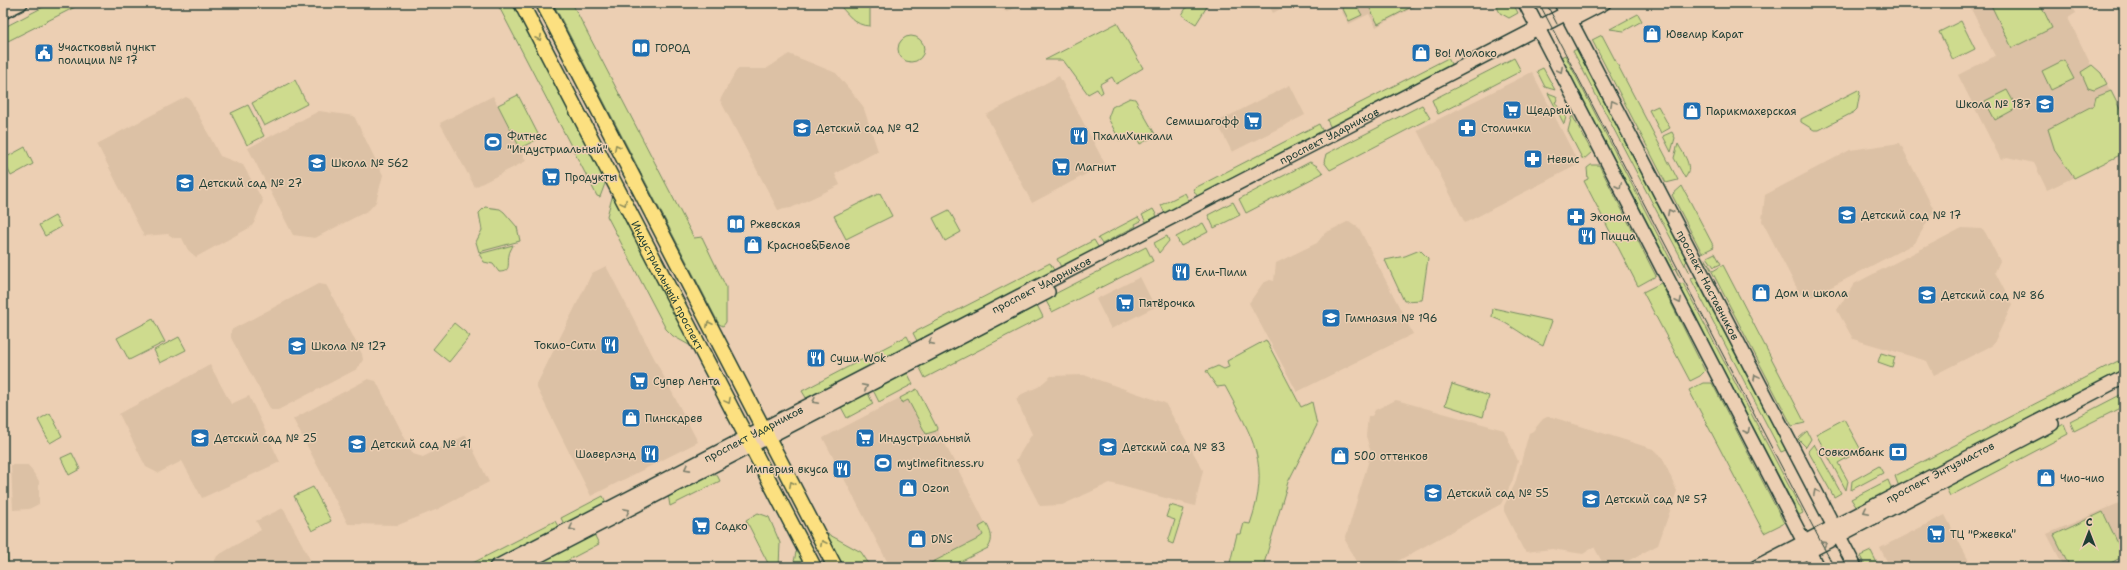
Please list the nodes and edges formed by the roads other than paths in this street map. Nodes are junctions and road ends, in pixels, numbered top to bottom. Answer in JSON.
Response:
{"nodes":[{"id":1,"x":21,"y":3,"type":"edge"},
{"id":2,"x":521,"y":3,"type":"edge"},
{"id":3,"x":543,"y":3,"type":"edge"},
{"id":4,"x":1525,"y":3,"type":"edge"},
{"id":5,"x":1586,"y":3,"type":"edge"},
{"id":6,"x":1604,"y":3,"type":"edge"},
{"id":7,"x":3,"y":12,"type":"edge"},
{"id":8,"x":1566,"y":12,"type":"edge"},
{"id":9,"x":1540,"y":32,"type":"junction"},
{"id":10,"x":2124,"y":377,"type":"edge"},
{"id":11,"x":2124,"y":386,"type":"edge"},
{"id":12,"x":766,"y":433,"type":"junction"},
{"id":13,"x":749,"y":441,"type":"junction"},
{"id":14,"x":1836,"y":531,"type":"junction"},
{"id":15,"x":1807,"y":547,"type":"junction"},
{"id":16,"x":496,"y":567,"type":"edge"},
{"id":17,"x":517,"y":567,"type":"edge"},
{"id":18,"x":814,"y":567,"type":"edge"},
{"id":19,"x":835,"y":567,"type":"edge"},
{"id":20,"x":1756,"y":567,"type":"edge"},
{"id":21,"x":1778,"y":567,"type":"edge"},
{"id":22,"x":1817,"y":567,"type":"edge"},
{"id":23,"x":1855,"y":567,"type":"edge"}],
"edges":[{"from":1,"to":7,"type":"street"},
{"from":2,"to":13,"type":"main road","name":"Индустриальный проспект","one_way":true},
{"from":12,"to":3,"type":"main road","name":"Индустриальный проспект","one_way":true},
{"from":4,"to":9,"type":"street"},
{"from":5,"to":8,"type":"street","name":"проспект Ударников"},
{"from":6,"to":8,"type":"street","name":"проспект Ударников"},
{"from":8,"to":9,"type":"street","name":"проспект Ударников"},
{"from":14,"to":8,"type":"street","name":"проспект Наставников","one_way":true},
{"from":9,"to":12,"type":"street","name":"проспект Ударников"},
{"from":9,"to":15,"type":"street","one_way":true},
{"from":10,"to":14,"type":"street","name":"проспект Энтузиастов","one_way":true},
{"from":11,"to":14,"type":"street","name":"проспект Энтузиастов"},
{"from":12,"to":13,"type":"street","name":"проспект Ударников"},
{"from":19,"to":12,"type":"main road","name":"Индустриальный проспект","one_way":true},
{"from":13,"to":16,"type":"street","name":"проспект Ударников","one_way":true},
{"from":17,"to":13,"type":"street","name":"проспект Ударников","one_way":true},
{"from":13,"to":18,"type":"main road","name":"Индустриальный проспект"},
{"from":14,"to":15,"type":"street","name":"проспект Энтузиастов"},
{"from":14,"to":23,"type":"street","name":"проспект Наставников"},
{"from":15,"to":20,"type":"street","name":"проспект Энтузиастов"},
{"from":15,"to":21,"type":"street","name":"проспект Энтузиастов"},
{"from":15,"to":22,"type":"street"}]}
